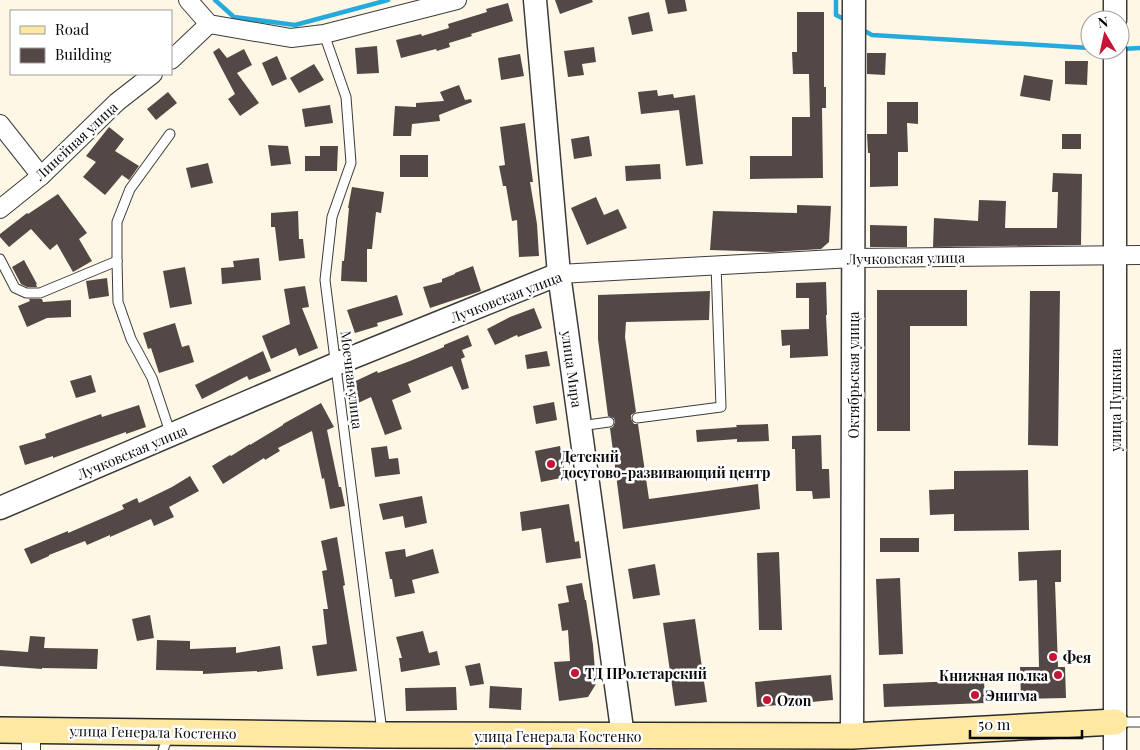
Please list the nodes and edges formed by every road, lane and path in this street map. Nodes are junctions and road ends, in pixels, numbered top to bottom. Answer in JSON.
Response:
{"nodes":[{"id":1,"x":188,"y":0,"type":"edge"},
{"id":2,"x":457,"y":0,"type":"edge"},
{"id":3,"x":535,"y":0,"type":"edge"},
{"id":4,"x":854,"y":0,"type":"edge"},
{"id":5,"x":209,"y":24,"type":"junction"},
{"id":6,"x":324,"y":34,"type":"junction"},
{"id":7,"x":172,"y":59,"type":"edge"},
{"id":8,"x":1115,"y":60,"type":"edge"},
{"id":9,"x":153,"y":75,"type":"edge"},
{"id":10,"x":0,"y":124,"type":"edge"},
{"id":11,"x":170,"y":134,"type":"dead end"},
{"id":12,"x":41,"y":176,"type":"junction"},
{"id":13,"x":0,"y":210,"type":"edge"},
{"id":14,"x":1140,"y":255,"type":"edge"},
{"id":15,"x":1115,"y":256,"type":"junction"},
{"id":16,"x":853,"y":258,"type":"junction"},
{"id":17,"x":0,"y":259,"type":"edge"},
{"id":18,"x":117,"y":261,"type":"junction"},
{"id":19,"x":716,"y":265,"type":"junction"},
{"id":20,"x":559,"y":274,"type":"junction"},
{"id":21,"x":336,"y":364,"type":"junction"},
{"id":22,"x":637,"y":418,"type":"dead end"},
{"id":23,"x":609,"y":422,"type":"dead end"},
{"id":24,"x":580,"y":426,"type":"junction"},
{"id":25,"x":171,"y":435,"type":"junction"},
{"id":26,"x":0,"y":508,"type":"edge"},
{"id":27,"x":1115,"y":722,"type":"junction"},
{"id":28,"x":1140,"y":722,"type":"edge"},
{"id":29,"x":0,"y":730,"type":"edge"},
{"id":30,"x":383,"y":735,"type":"junction"},
{"id":31,"x":623,"y":736,"type":"junction"},
{"id":32,"x":31,"y":740,"type":"edge"},
{"id":33,"x":166,"y":741,"type":"edge"},
{"id":34,"x":852,"y":743,"type":"edge"},
{"id":35,"x":1115,"y":750,"type":"edge"}],
"edges":[{"from":1,"to":5,"type":"street"},
{"from":2,"to":6,"type":"street"},
{"from":3,"to":20,"type":"street","name":"улица Мира"},
{"from":4,"to":16,"type":"street","name":"Октябрьская улица"},
{"from":5,"to":6,"type":"street"},
{"from":5,"to":7,"type":"street"},
{"from":6,"to":21,"type":"lane","name":"Моечная улица"},
{"from":8,"to":15,"type":"street","name":"улица Пушкина"},
{"from":9,"to":12,"type":"street","name":"Линейная улица"},
{"from":10,"to":12,"type":"street"},
{"from":11,"to":18,"type":"lane"},
{"from":12,"to":13,"type":"street","name":"Линейная улица"},
{"from":14,"to":15,"type":"street","name":"Лучковская улица"},
{"from":15,"to":16,"type":"street","name":"Лучковская улица"},
{"from":15,"to":27,"type":"street","name":"улица Пушкина"},
{"from":16,"to":19,"type":"street","name":"Лучковская улица"},
{"from":16,"to":34,"type":"street","name":"Октябрьская улица"},
{"from":17,"to":18,"type":"lane"},
{"from":18,"to":25,"type":"lane"},
{"from":19,"to":20,"type":"street","name":"Лучковская улица"},
{"from":19,"to":22,"type":"lane"},
{"from":20,"to":21,"type":"street","name":"Лучковская улица"},
{"from":20,"to":24,"type":"street","name":"улица Мира"},
{"from":21,"to":25,"type":"street","name":"Лучковская улица"},
{"from":21,"to":30,"type":"lane","name":"Моечная улица"},
{"from":23,"to":24,"type":"lane"},
{"from":24,"to":31,"type":"street","name":"улица Мира"},
{"from":25,"to":26,"type":"street","name":"Лучковская улица"},
{"from":27,"to":28,"type":"lane"},
{"from":27,"to":34,"type":"main road","name":"улица Генерала Костенко"},
{"from":27,"to":35,"type":"street","name":"улица Пушкина"},
{"from":29,"to":32,"type":"main road","name":"улица Генерала Костенко"},
{"from":30,"to":31,"type":"main road","name":"улица Генерала Костенко"},
{"from":30,"to":33,"type":"main road","name":"улица Генерала Костенко"},
{"from":31,"to":34,"type":"main road","name":"улица Генерала Костенко"},
{"from":32,"to":33,"type":"main road","name":"улица Генерала Костенко"}]}
